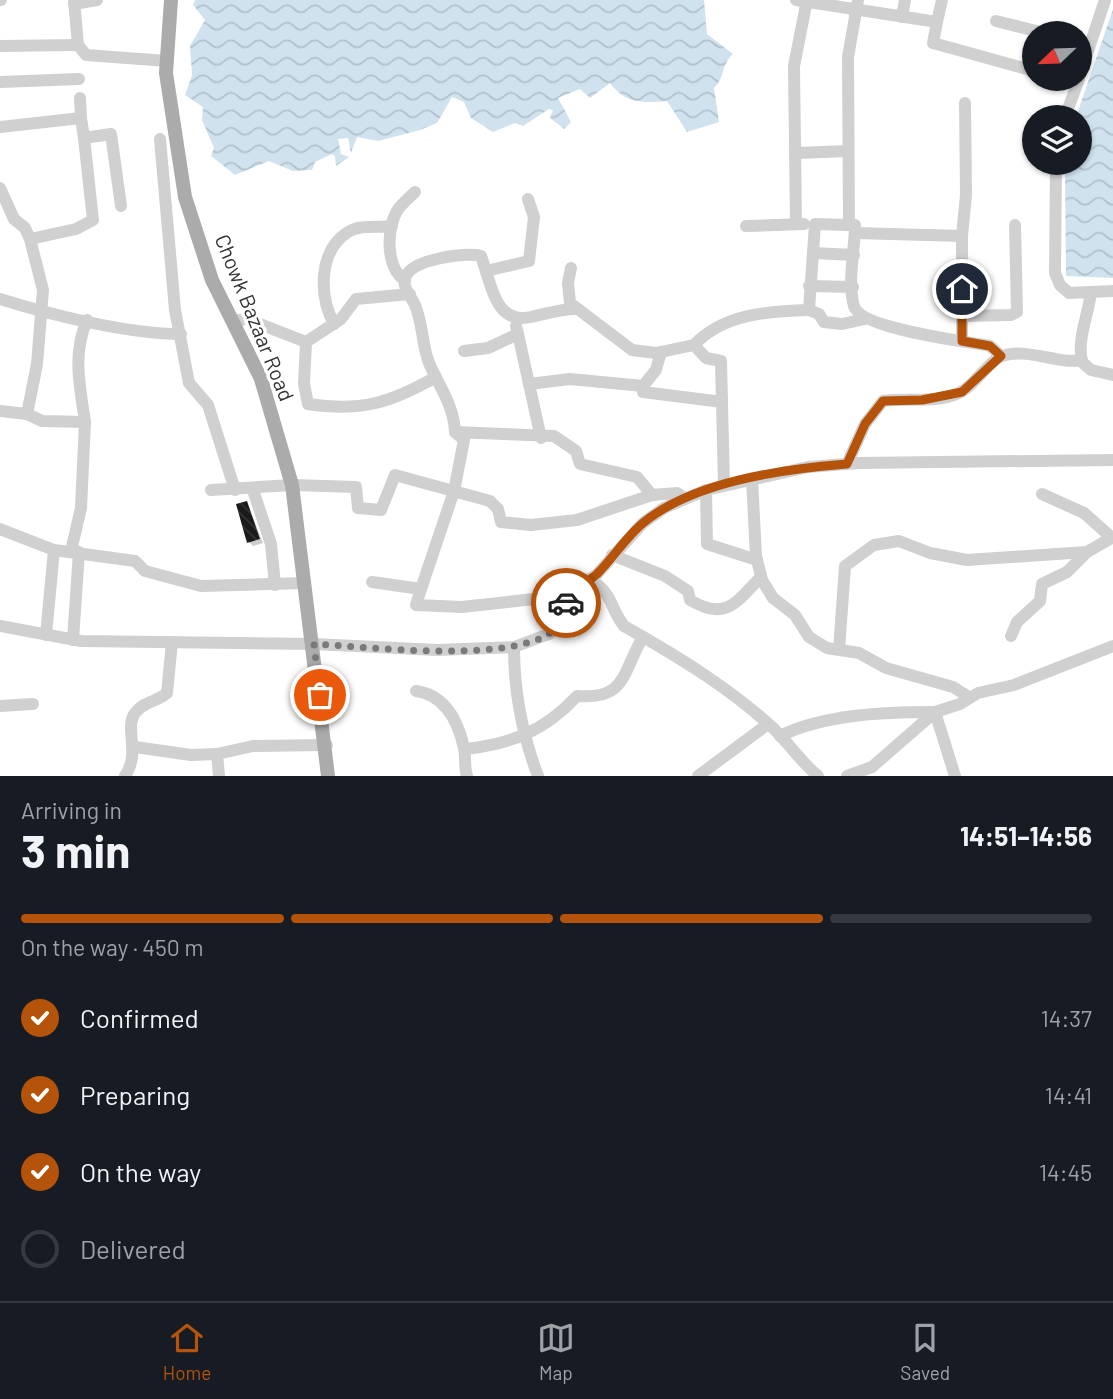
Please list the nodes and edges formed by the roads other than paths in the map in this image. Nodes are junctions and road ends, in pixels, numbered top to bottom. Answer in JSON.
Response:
{"nodes":[{"id":1,"x":97,"y":0,"type":"edge"},
{"id":2,"x":171,"y":0,"type":"edge"},
{"id":3,"x":905,"y":0,"type":"edge"},
{"id":4,"x":942,"y":0,"type":"edge"},
{"id":5,"x":1105,"y":0,"type":"edge"},
{"id":6,"x":803,"y":1,"type":"edge"},
{"id":7,"x":74,"y":2,"type":"edge"},
{"id":8,"x":857,"y":5,"type":"edge"},
{"id":9,"x":902,"y":17,"type":"junction"},
{"id":10,"x":996,"y":21,"type":"dead end"},
{"id":11,"x":937,"y":22,"type":"junction"},
{"id":12,"x":1092,"y":27,"type":"edge"},
{"id":13,"x":1022,"y":28,"type":"edge"},
{"id":14,"x":78,"y":45,"type":"junction"},
{"id":15,"x":0,"y":46,"type":"edge"},
{"id":16,"x":167,"y":61,"type":"junction"},
{"id":17,"x":1022,"y":68,"type":"edge"},
{"id":18,"x":79,"y":79,"type":"dead end"},
{"id":19,"x":0,"y":82,"type":"edge"},
{"id":20,"x":80,"y":99,"type":"dead end"},
{"id":21,"x":965,"y":103,"type":"dead end"},
{"id":22,"x":81,"y":118,"type":"junction"},
{"id":23,"x":0,"y":127,"type":"edge"},
{"id":24,"x":84,"y":138,"type":"junction"},
{"id":25,"x":160,"y":139,"type":"dead end"},
{"id":26,"x":848,"y":151,"type":"junction"},
{"id":27,"x":797,"y":153,"type":"junction"},
{"id":28,"x":1056,"y":175,"type":"edge"},
{"id":29,"x":0,"y":188,"type":"edge"},
{"id":30,"x":415,"y":192,"type":"dead end"},
{"id":31,"x":528,"y":199,"type":"dead end"},
{"id":32,"x":121,"y":206,"type":"dead end"},
{"id":33,"x":815,"y":224,"type":"junction"},
{"id":34,"x":796,"y":225,"type":"junction"},
{"id":35,"x":1015,"y":225,"type":"dead end"},
{"id":36,"x":392,"y":226,"type":"junction"},
{"id":37,"x":746,"y":226,"type":"dead end"},
{"id":38,"x":852,"y":229,"type":"junction"},
{"id":39,"x":962,"y":236,"type":"junction"},
{"id":40,"x":30,"y":239,"type":"junction"},
{"id":41,"x":813,"y":253,"type":"junction"},
{"id":42,"x":854,"y":255,"type":"junction"},
{"id":43,"x":570,"y":268,"type":"dead end"},
{"id":44,"x":486,"y":271,"type":"junction"},
{"id":45,"x":405,"y":280,"type":"junction"},
{"id":46,"x":809,"y":286,"type":"junction"},
{"id":47,"x":853,"y":288,"type":"junction"},
{"id":48,"x":1091,"y":292,"type":"junction"},
{"id":49,"x":1113,"y":292,"type":"edge"},
{"id":50,"x":410,"y":294,"type":"junction"},
{"id":51,"x":0,"y":299,"type":"edge"},
{"id":52,"x":42,"y":309,"type":"junction"},
{"id":53,"x":575,"y":309,"type":"junction"},
{"id":54,"x":808,"y":310,"type":"junction"},
{"id":55,"x":962,"y":316,"type":"junction"},
{"id":56,"x":515,"y":318,"type":"junction"},
{"id":57,"x":865,"y":319,"type":"junction"},
{"id":58,"x":87,"y":320,"type":"junction"},
{"id":59,"x":232,"y":321,"type":"junction"},
{"id":60,"x":334,"y":324,"type":"junction"},
{"id":61,"x":181,"y":334,"type":"junction"},
{"id":62,"x":517,"y":334,"type":"junction"},
{"id":63,"x":962,"y":341,"type":"junction"},
{"id":64,"x":306,"y":342,"type":"junction"},
{"id":65,"x":694,"y":345,"type":"junction"},
{"id":66,"x":464,"y":351,"type":"dead end"},
{"id":67,"x":661,"y":352,"type":"junction"},
{"id":68,"x":1001,"y":356,"type":"junction"},
{"id":69,"x":1082,"y":360,"type":"junction"},
{"id":70,"x":1113,"y":375,"type":"edge"},
{"id":71,"x":436,"y":377,"type":"junction"},
{"id":72,"x":529,"y":384,"type":"junction"},
{"id":73,"x":643,"y":386,"type":"junction"},
{"id":74,"x":722,"y":402,"type":"junction"},
{"id":75,"x":0,"y":411,"type":"edge"},
{"id":76,"x":27,"y":414,"type":"junction"},
{"id":77,"x":85,"y":422,"type":"junction"},
{"id":78,"x":454,"y":432,"type":"junction"},
{"id":79,"x":541,"y":438,"type":"junction"},
{"id":80,"x":1113,"y":460,"type":"edge"},
{"id":81,"x":847,"y":464,"type":"junction"},
{"id":82,"x":752,"y":479,"type":"junction"},
{"id":83,"x":292,"y":485,"type":"junction"},
{"id":84,"x":724,"y":485,"type":"junction"},
{"id":85,"x":211,"y":490,"type":"dead end"},
{"id":86,"x":235,"y":490,"type":"junction"},
{"id":87,"x":253,"y":490,"type":"junction"},
{"id":88,"x":706,"y":490,"type":"junction"},
{"id":89,"x":454,"y":491,"type":"junction"},
{"id":90,"x":1042,"y":494,"type":"dead end"},
{"id":91,"x":652,"y":495,"type":"junction"},
{"id":92,"x":685,"y":498,"type":"junction"},
{"id":93,"x":0,"y":529,"type":"edge"},
{"id":94,"x":1113,"y":538,"type":"edge"},
{"id":95,"x":54,"y":550,"type":"junction"},
{"id":96,"x":75,"y":551,"type":"junction"},
{"id":97,"x":1087,"y":552,"type":"junction"},
{"id":98,"x":612,"y":555,"type":"junction"},
{"id":99,"x":757,"y":560,"type":"junction"},
{"id":100,"x":761,"y":577,"type":"junction"},
{"id":101,"x":590,"y":579,"type":"junction"},
{"id":102,"x":372,"y":582,"type":"dead end"},
{"id":103,"x":305,"y":583,"type":"junction"},
{"id":104,"x":275,"y":584,"type":"junction"},
{"id":105,"x":421,"y":589,"type":"junction"},
{"id":106,"x":570,"y":595,"type":"junction"},
{"id":107,"x":0,"y":626,"type":"edge"},
{"id":108,"x":46,"y":635,"type":"junction"},
{"id":109,"x":1011,"y":636,"type":"dead end"},
{"id":110,"x":643,"y":637,"type":"junction"},
{"id":111,"x":73,"y":640,"type":"junction"},
{"id":112,"x":172,"y":642,"type":"junction"},
{"id":113,"x":314,"y":644,"type":"junction"},
{"id":114,"x":1113,"y":646,"type":"edge"},
{"id":115,"x":514,"y":647,"type":"junction"},
{"id":116,"x":839,"y":650,"type":"junction"},
{"id":117,"x":416,"y":691,"type":"dead end"},
{"id":118,"x":969,"y":697,"type":"junction"},
{"id":119,"x":33,"y":704,"type":"dead end"},
{"id":120,"x":0,"y":706,"type":"edge"},
{"id":121,"x":935,"y":712,"type":"junction"},
{"id":122,"x":768,"y":724,"type":"junction"},
{"id":123,"x":780,"y":736,"type":"junction"},
{"id":124,"x":523,"y":737,"type":"junction"},
{"id":125,"x":327,"y":745,"type":"junction"},
{"id":126,"x":135,"y":747,"type":"junction"},
{"id":127,"x":465,"y":749,"type":"junction"},
{"id":128,"x":217,"y":754,"type":"junction"},
{"id":129,"x":125,"y":776,"type":"edge"},
{"id":130,"x":219,"y":776,"type":"edge"},
{"id":131,"x":328,"y":776,"type":"edge"},
{"id":132,"x":467,"y":776,"type":"edge"},
{"id":133,"x":538,"y":776,"type":"edge"},
{"id":134,"x":698,"y":776,"type":"edge"},
{"id":135,"x":818,"y":776,"type":"edge"},
{"id":136,"x":847,"y":776,"type":"edge"},
{"id":137,"x":956,"y":776,"type":"edge"}],
"edges":[{"from":1,"to":7,"type":"street"},
{"from":2,"to":16,"type":"main road","name":"Chowk Bazaar Road"},
{"from":3,"to":9,"type":"street"},
{"from":4,"to":11,"type":"street"},
{"from":5,"to":12,"type":"street"},
{"from":6,"to":8,"type":"street"},
{"from":6,"to":27,"type":"street"},
{"from":7,"to":14,"type":"street"},
{"from":8,"to":9,"type":"street"},
{"from":8,"to":26,"type":"street"},
{"from":9,"to":11,"type":"street"},
{"from":10,"to":13,"type":"street"},
{"from":11,"to":17,"type":"street"},
{"from":14,"to":15,"type":"street"},
{"from":14,"to":16,"type":"street"},
{"from":16,"to":59,"type":"main road","name":"Chowk Bazaar Road"},
{"from":18,"to":19,"type":"street"},
{"from":20,"to":22,"type":"street"},
{"from":21,"to":39,"type":"street"},
{"from":22,"to":23,"type":"street"},
{"from":22,"to":24,"type":"street"},
{"from":24,"to":32,"type":"street"},
{"from":24,"to":40,"type":"street"},
{"from":25,"to":61,"type":"street"},
{"from":26,"to":27,"type":"street"},
{"from":26,"to":38,"type":"street"},
{"from":27,"to":34,"type":"street"},
{"from":28,"to":48,"type":"street"},
{"from":29,"to":40,"type":"street"},
{"from":30,"to":36,"type":"street"},
{"from":31,"to":44,"type":"street"},
{"from":33,"to":34,"type":"street"},
{"from":33,"to":38,"type":"street"},
{"from":33,"to":41,"type":"street"},
{"from":34,"to":37,"type":"street"},
{"from":35,"to":55,"type":"street"},
{"from":36,"to":45,"type":"street"},
{"from":36,"to":60,"type":"street"},
{"from":38,"to":39,"type":"street"},
{"from":38,"to":42,"type":"street"},
{"from":39,"to":55,"type":"street"},
{"from":40,"to":52,"type":"street"},
{"from":41,"to":42,"type":"street"},
{"from":41,"to":46,"type":"street"},
{"from":42,"to":47,"type":"street"},
{"from":43,"to":53,"type":"street"},
{"from":44,"to":45,"type":"street"},
{"from":44,"to":56,"type":"street"},
{"from":45,"to":50,"type":"street"},
{"from":46,"to":47,"type":"street"},
{"from":46,"to":54,"type":"street"},
{"from":47,"to":57,"type":"street"},
{"from":48,"to":49,"type":"street"},
{"from":48,"to":69,"type":"street"},
{"from":50,"to":60,"type":"street"},
{"from":50,"to":71,"type":"street"},
{"from":51,"to":52,"type":"street"},
{"from":52,"to":58,"type":"street"},
{"from":52,"to":76,"type":"street"},
{"from":53,"to":56,"type":"street"},
{"from":53,"to":67,"type":"street"},
{"from":54,"to":57,"type":"street"},
{"from":54,"to":65,"type":"street"},
{"from":55,"to":63,"type":"street"},
{"from":56,"to":62,"type":"street"},
{"from":57,"to":63,"type":"street"},
{"from":58,"to":61,"type":"street"},
{"from":58,"to":77,"type":"street"},
{"from":59,"to":64,"type":"street"},
{"from":59,"to":83,"type":"main road","name":"Chowk Bazaar Road"},
{"from":60,"to":64,"type":"street"},
{"from":61,"to":86,"type":"street"},
{"from":62,"to":66,"type":"street"},
{"from":62,"to":72,"type":"street"},
{"from":63,"to":68,"type":"street"},
{"from":64,"to":71,"type":"street"},
{"from":65,"to":67,"type":"street"},
{"from":65,"to":74,"type":"street"},
{"from":67,"to":73,"type":"street"},
{"from":68,"to":69,"type":"street"},
{"from":68,"to":81,"type":"street"},
{"from":69,"to":70,"type":"street"},
{"from":71,"to":78,"type":"street"},
{"from":72,"to":73,"type":"street"},
{"from":72,"to":79,"type":"street"},
{"from":73,"to":74,"type":"street"},
{"from":74,"to":84,"type":"street"},
{"from":75,"to":76,"type":"street"},
{"from":76,"to":77,"type":"street"},
{"from":77,"to":96,"type":"street"},
{"from":78,"to":79,"type":"street"},
{"from":78,"to":89,"type":"street"},
{"from":79,"to":91,"type":"street"},
{"from":80,"to":81,"type":"street"},
{"from":81,"to":82,"type":"street"},
{"from":82,"to":84,"type":"street"},
{"from":82,"to":99,"type":"street"},
{"from":83,"to":87,"type":"street"},
{"from":83,"to":89,"type":"street"},
{"from":83,"to":103,"type":"main road","name":"Chowk Bazaar Road"},
{"from":84,"to":88,"type":"street"},
{"from":85,"to":86,"type":"street"},
{"from":86,"to":87,"type":"street"},
{"from":87,"to":104,"type":"street"},
{"from":88,"to":92,"type":"street"},
{"from":88,"to":99,"type":"street"},
{"from":89,"to":91,"type":"street"},
{"from":89,"to":105,"type":"street"},
{"from":90,"to":94,"type":"street"},
{"from":91,"to":92,"type":"street"},
{"from":92,"to":98,"type":"street"},
{"from":93,"to":95,"type":"street"},
{"from":94,"to":97,"type":"street"},
{"from":95,"to":96,"type":"street"},
{"from":95,"to":108,"type":"street"},
{"from":96,"to":104,"type":"street"},
{"from":96,"to":111,"type":"street"},
{"from":97,"to":109,"type":"street"},
{"from":97,"to":116,"type":"street"},
{"from":98,"to":100,"type":"street"},
{"from":98,"to":101,"type":"street"},
{"from":99,"to":100,"type":"street"},
{"from":100,"to":116,"type":"street"},
{"from":101,"to":106,"type":"street"},
{"from":101,"to":110,"type":"street"},
{"from":102,"to":105,"type":"street"},
{"from":103,"to":104,"type":"street"},
{"from":103,"to":113,"type":"main road","name":"Chowk Bazaar Road"},
{"from":105,"to":106,"type":"street"},
{"from":106,"to":115,"type":"street"},
{"from":107,"to":108,"type":"street"},
{"from":108,"to":111,"type":"street"},
{"from":110,"to":122,"type":"street"},
{"from":110,"to":124,"type":"street"},
{"from":111,"to":112,"type":"street"},
{"from":112,"to":113,"type":"street"},
{"from":112,"to":126,"type":"street"},
{"from":113,"to":115,"type":"street"},
{"from":113,"to":125,"type":"main road","name":"Chowk Bazaar Road"},
{"from":114,"to":118,"type":"street"},
{"from":115,"to":124,"type":"street"},
{"from":116,"to":118,"type":"street"},
{"from":117,"to":127,"type":"street"},
{"from":118,"to":121,"type":"street"},
{"from":119,"to":120,"type":"street"},
{"from":121,"to":123,"type":"street"},
{"from":121,"to":136,"type":"street"},
{"from":121,"to":137,"type":"street"},
{"from":122,"to":123,"type":"street"},
{"from":122,"to":134,"type":"street"},
{"from":123,"to":135,"type":"street"},
{"from":124,"to":127,"type":"street"},
{"from":124,"to":133,"type":"street"},
{"from":125,"to":128,"type":"street"},
{"from":125,"to":131,"type":"main road","name":"Chowk Bazaar Road"},
{"from":126,"to":128,"type":"street"},
{"from":126,"to":129,"type":"street"},
{"from":127,"to":132,"type":"street"},
{"from":128,"to":130,"type":"street"}]}
